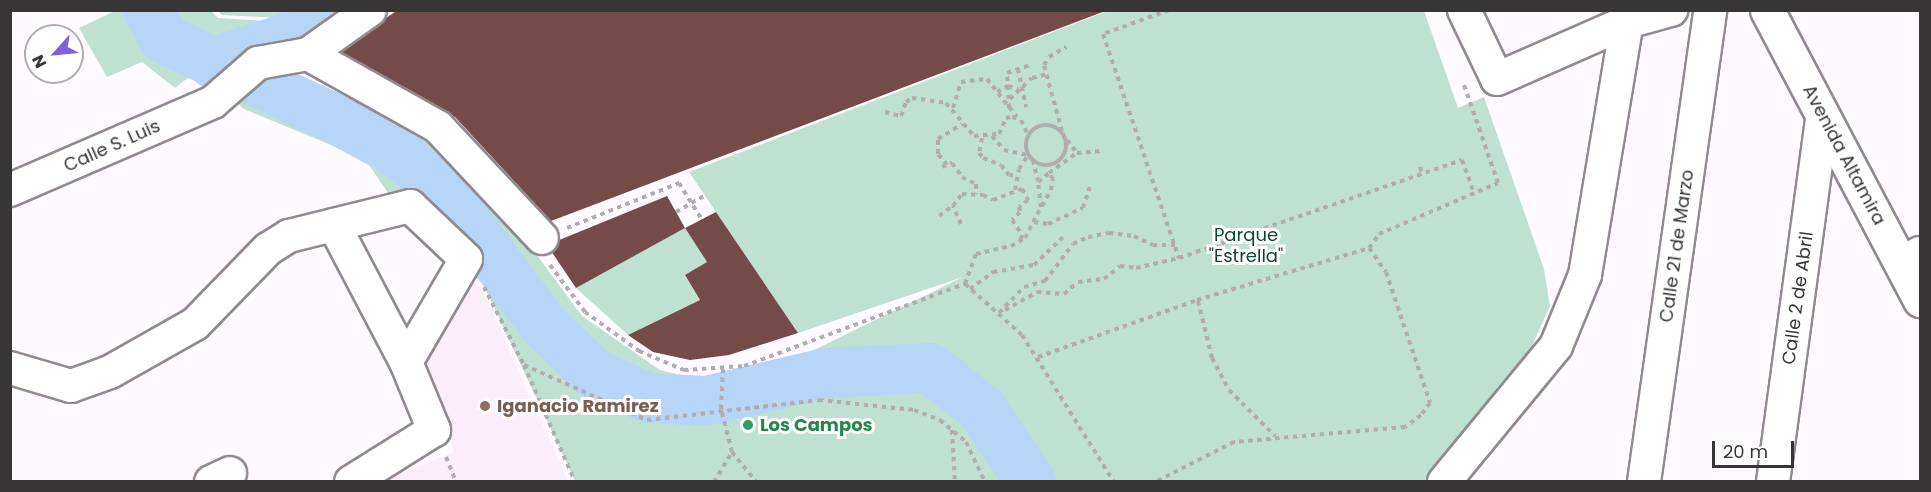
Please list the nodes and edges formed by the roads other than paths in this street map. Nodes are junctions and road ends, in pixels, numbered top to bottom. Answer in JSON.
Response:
{"nodes":[{"id":1,"x":370,"y":10,"type":"edge"},
{"id":2,"x":1464,"y":10,"type":"edge"},
{"id":3,"x":1671,"y":10,"type":"edge"},
{"id":4,"x":1710,"y":10,"type":"edge"},
{"id":5,"x":1767,"y":10,"type":"edge"},
{"id":6,"x":1627,"y":22,"type":"junction"},
{"id":7,"x":308,"y":54,"type":"junction"},
{"id":8,"x":1823,"y":114,"type":"junction"},
{"id":9,"x":10,"y":190,"type":"edge"},
{"id":10,"x":334,"y":225,"type":"junction"},
{"id":11,"x":543,"y":247,"type":"road end"},
{"id":12,"x":1911,"y":258,"type":"edge"},
{"id":13,"x":1920,"y":300,"type":"edge"},
{"id":14,"x":406,"y":362,"type":"junction"},
{"id":15,"x":10,"y":368,"type":"edge"},
{"id":16,"x":351,"y":482,"type":"edge"},
{"id":17,"x":1444,"y":482,"type":"edge"},
{"id":18,"x":1644,"y":482,"type":"edge"},
{"id":19,"x":1773,"y":482,"type":"edge"}],
"edges":[{"from":1,"to":7,"type":"street"},
{"from":2,"to":6,"type":"street"},
{"from":3,"to":6,"type":"street"},
{"from":4,"to":18,"type":"street","name":"Calle 21 de Marzo"},
{"from":5,"to":8,"type":"street","name":"Avenida Altamira"},
{"from":6,"to":17,"type":"street"},
{"from":7,"to":9,"type":"street","name":"Calle S. Luis"},
{"from":7,"to":11,"type":"street"},
{"from":8,"to":12,"type":"street","name":"Avenida Altamira"},
{"from":8,"to":19,"type":"street","name":"Calle 2 de Abril"},
{"from":10,"to":14,"type":"street"},
{"from":10,"to":14,"type":"street"},
{"from":10,"to":15,"type":"street"},
{"from":12,"to":13,"type":"street","name":"Avenida Altamira"},
{"from":14,"to":16,"type":"street"}]}
